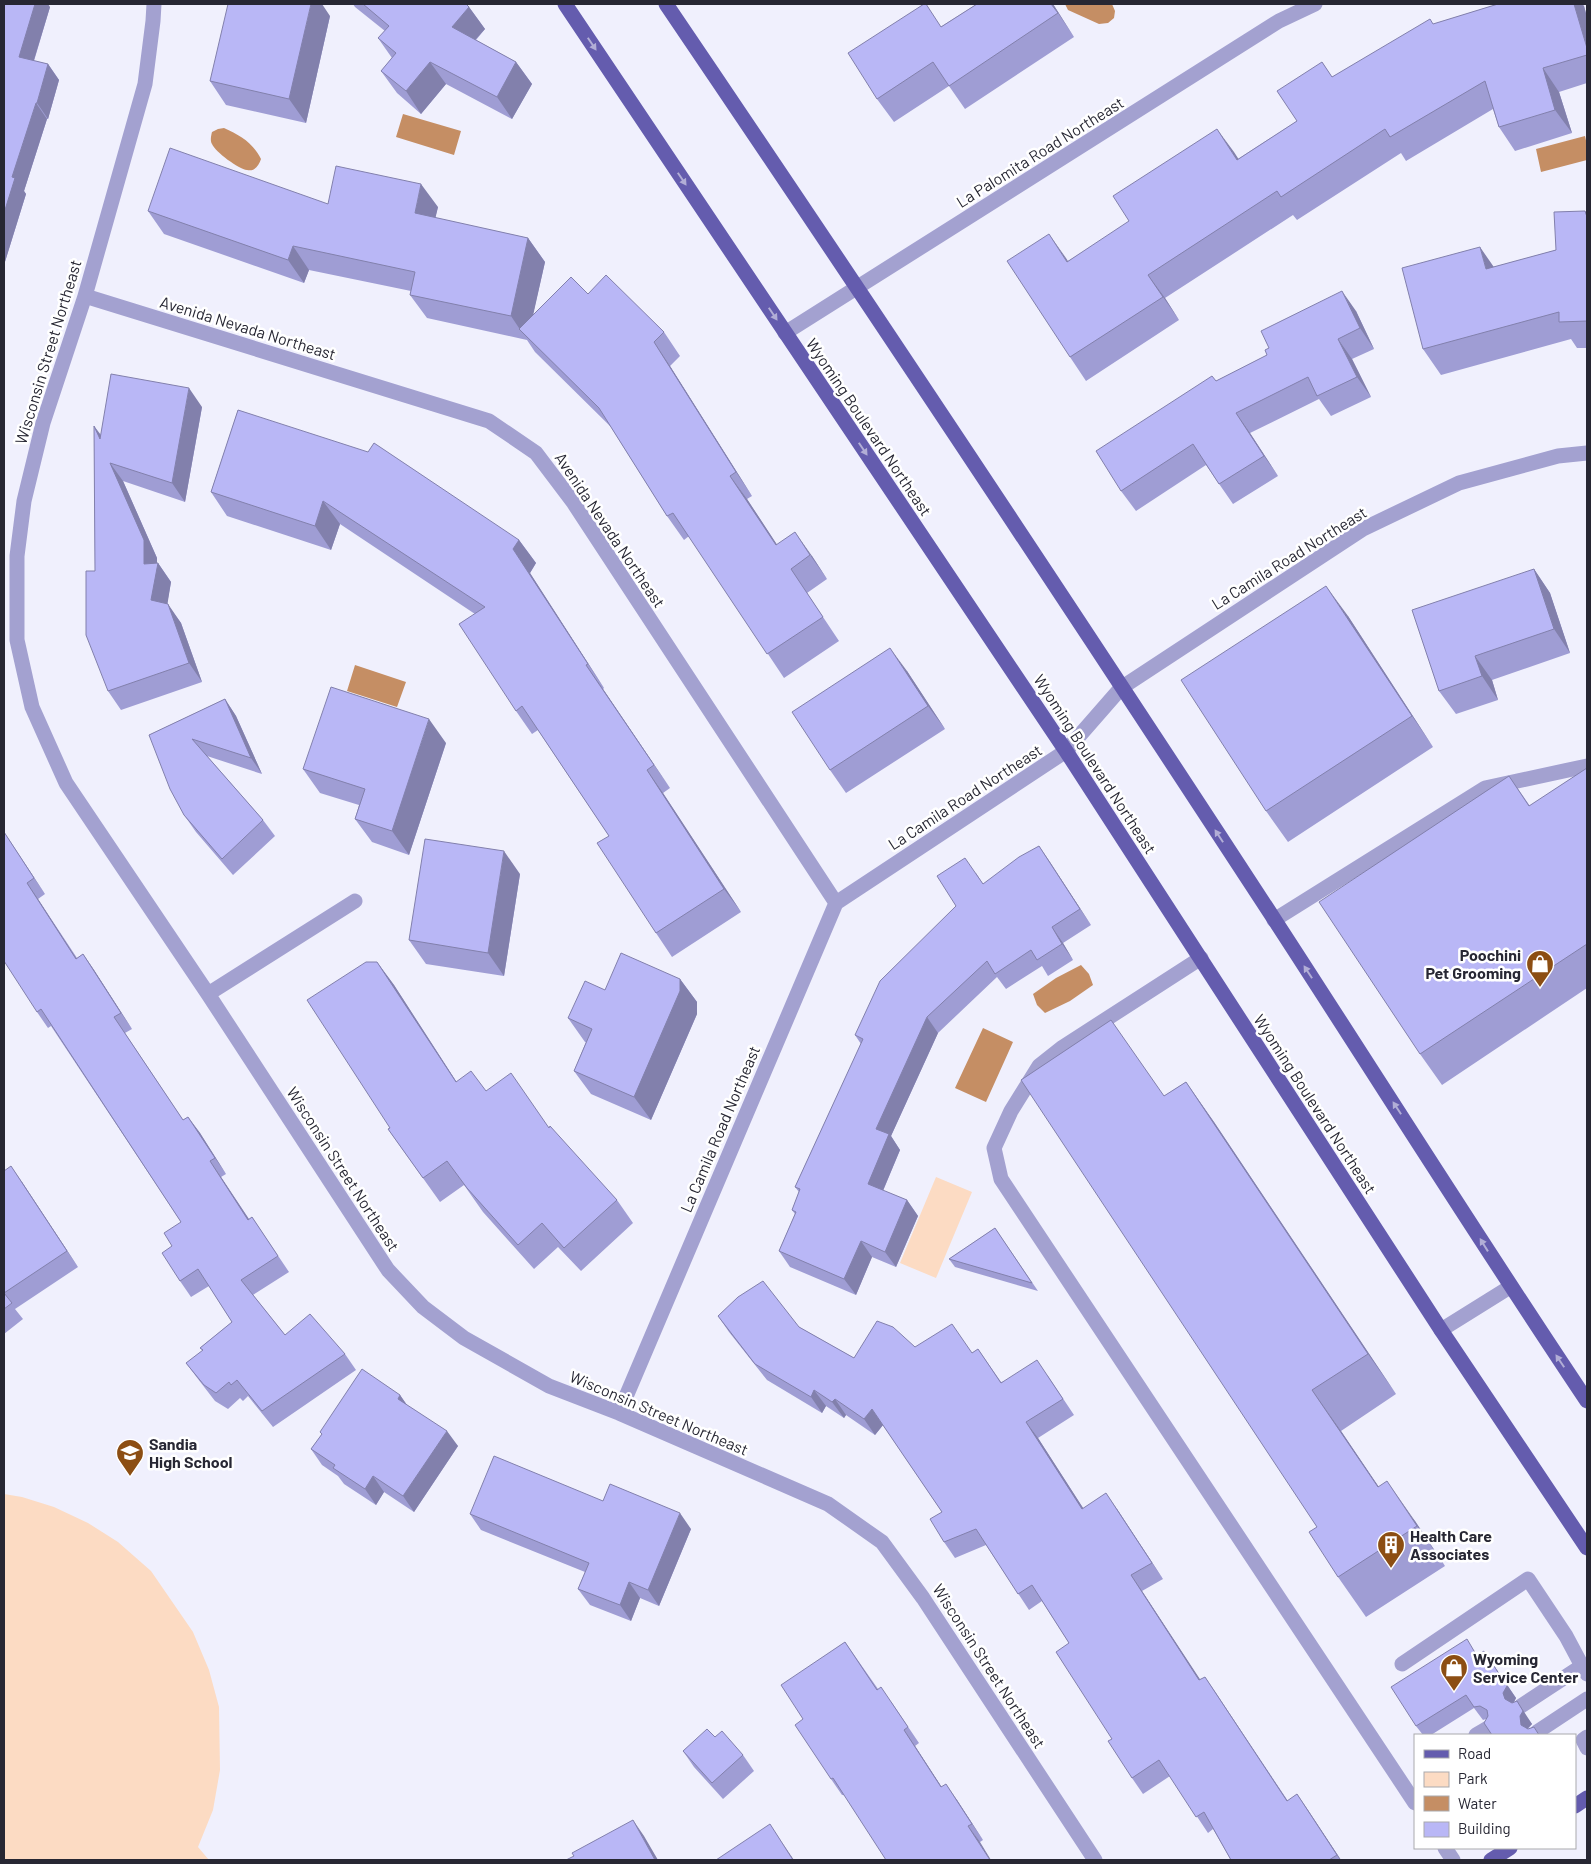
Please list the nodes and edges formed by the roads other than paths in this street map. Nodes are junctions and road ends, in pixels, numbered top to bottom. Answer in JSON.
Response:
{"nodes":[{"id":1,"x":154,"y":4,"type":"edge"},
{"id":2,"x":565,"y":4,"type":"edge"},
{"id":3,"x":666,"y":4,"type":"edge"},
{"id":4,"x":1315,"y":4,"type":"edge"},
{"id":5,"x":858,"y":288,"type":"junction"},
{"id":6,"x":85,"y":296,"type":"junction"},
{"id":7,"x":785,"y":333,"type":"junction"},
{"id":8,"x":1587,"y":453,"type":"edge"},
{"id":9,"x":1121,"y":688,"type":"junction"},
{"id":10,"x":1066,"y":751,"type":"junction"},
{"id":11,"x":1587,"y":766,"type":"edge"},
{"id":12,"x":354,"y":901,"type":"dead end"},
{"id":13,"x":836,"y":903,"type":"junction"},
{"id":14,"x":1274,"y":920,"type":"junction"},
{"id":15,"x":1201,"y":958,"type":"junction"},
{"id":16,"x":208,"y":994,"type":"junction"},
{"id":17,"x":1510,"y":1287,"type":"junction"},
{"id":18,"x":1441,"y":1330,"type":"junction"},
{"id":19,"x":1587,"y":1402,"type":"edge"},
{"id":20,"x":619,"y":1413,"type":"junction"},
{"id":21,"x":1587,"y":1548,"type":"edge"},
{"id":22,"x":1402,"y":1664,"type":"dead end"},
{"id":23,"x":1585,"y":1670,"type":"edge"},
{"id":24,"x":1587,"y":1700,"type":"edge"},
{"id":25,"x":1521,"y":1706,"type":"edge"},
{"id":26,"x":1538,"y":1732,"type":"edge"},
{"id":27,"x":1587,"y":1798,"type":"edge"},
{"id":28,"x":1414,"y":1801,"type":"edge"},
{"id":29,"x":1576,"y":1805,"type":"edge"},
{"id":30,"x":1446,"y":1849,"type":"edge"},
{"id":31,"x":1505,"y":1849,"type":"edge"},
{"id":32,"x":1095,"y":1860,"type":"edge"},
{"id":33,"x":1453,"y":1860,"type":"edge"},
{"id":34,"x":1491,"y":1860,"type":"edge"}],
"edges":[{"from":1,"to":6,"type":"street","name":"Wisconsin Street Northeast"},
{"from":2,"to":7,"type":"main road","name":"Wyoming Boulevard Northeast","one_way":true},
{"from":3,"to":5,"type":"main road"},
{"from":4,"to":5,"type":"street","name":"La Palomita Road Northeast"},
{"from":5,"to":7,"type":"street","name":"La Palomita Road Northeast"},
{"from":5,"to":9,"type":"main road"},
{"from":6,"to":13,"type":"street","name":"Avenida Nevada Northeast"},
{"from":6,"to":16,"type":"street","name":"Wisconsin Street Northeast"},
{"from":7,"to":10,"type":"main road","name":"Wyoming Boulevard Northeast","one_way":true},
{"from":8,"to":9,"type":"street","name":"La Camila Road Northeast"},
{"from":9,"to":10,"type":"street","name":"La Camila Road Northeast"},
{"from":14,"to":9,"type":"main road","one_way":true},
{"from":10,"to":13,"type":"street","name":"La Camila Road Northeast"},
{"from":10,"to":15,"type":"main road","name":"Wyoming Boulevard Northeast"},
{"from":11,"to":14,"type":"street"},
{"from":12,"to":16,"type":"street"},
{"from":13,"to":20,"type":"street","name":"La Camila Road Northeast"},
{"from":17,"to":14,"type":"main road","one_way":true},
{"from":15,"to":18,"type":"main road","name":"Wyoming Boulevard Northeast"},
{"from":15,"to":28,"type":"street"},
{"from":16,"to":20,"type":"street","name":"Wisconsin Street Northeast"},
{"from":17,"to":18,"type":"street"},
{"from":19,"to":17,"type":"main road","one_way":true},
{"from":18,"to":21,"type":"main road","name":"Wyoming Boulevard Northeast"},
{"from":20,"to":32,"type":"street","name":"Wisconsin Street Northeast"},
{"from":22,"to":23,"type":"street"},
{"from":23,"to":25,"type":"street"},
{"from":24,"to":26,"type":"street"},
{"from":27,"to":29,"type":"main road"},
{"from":30,"to":33,"type":"street"},
{"from":31,"to":34,"type":"main road"}]}
